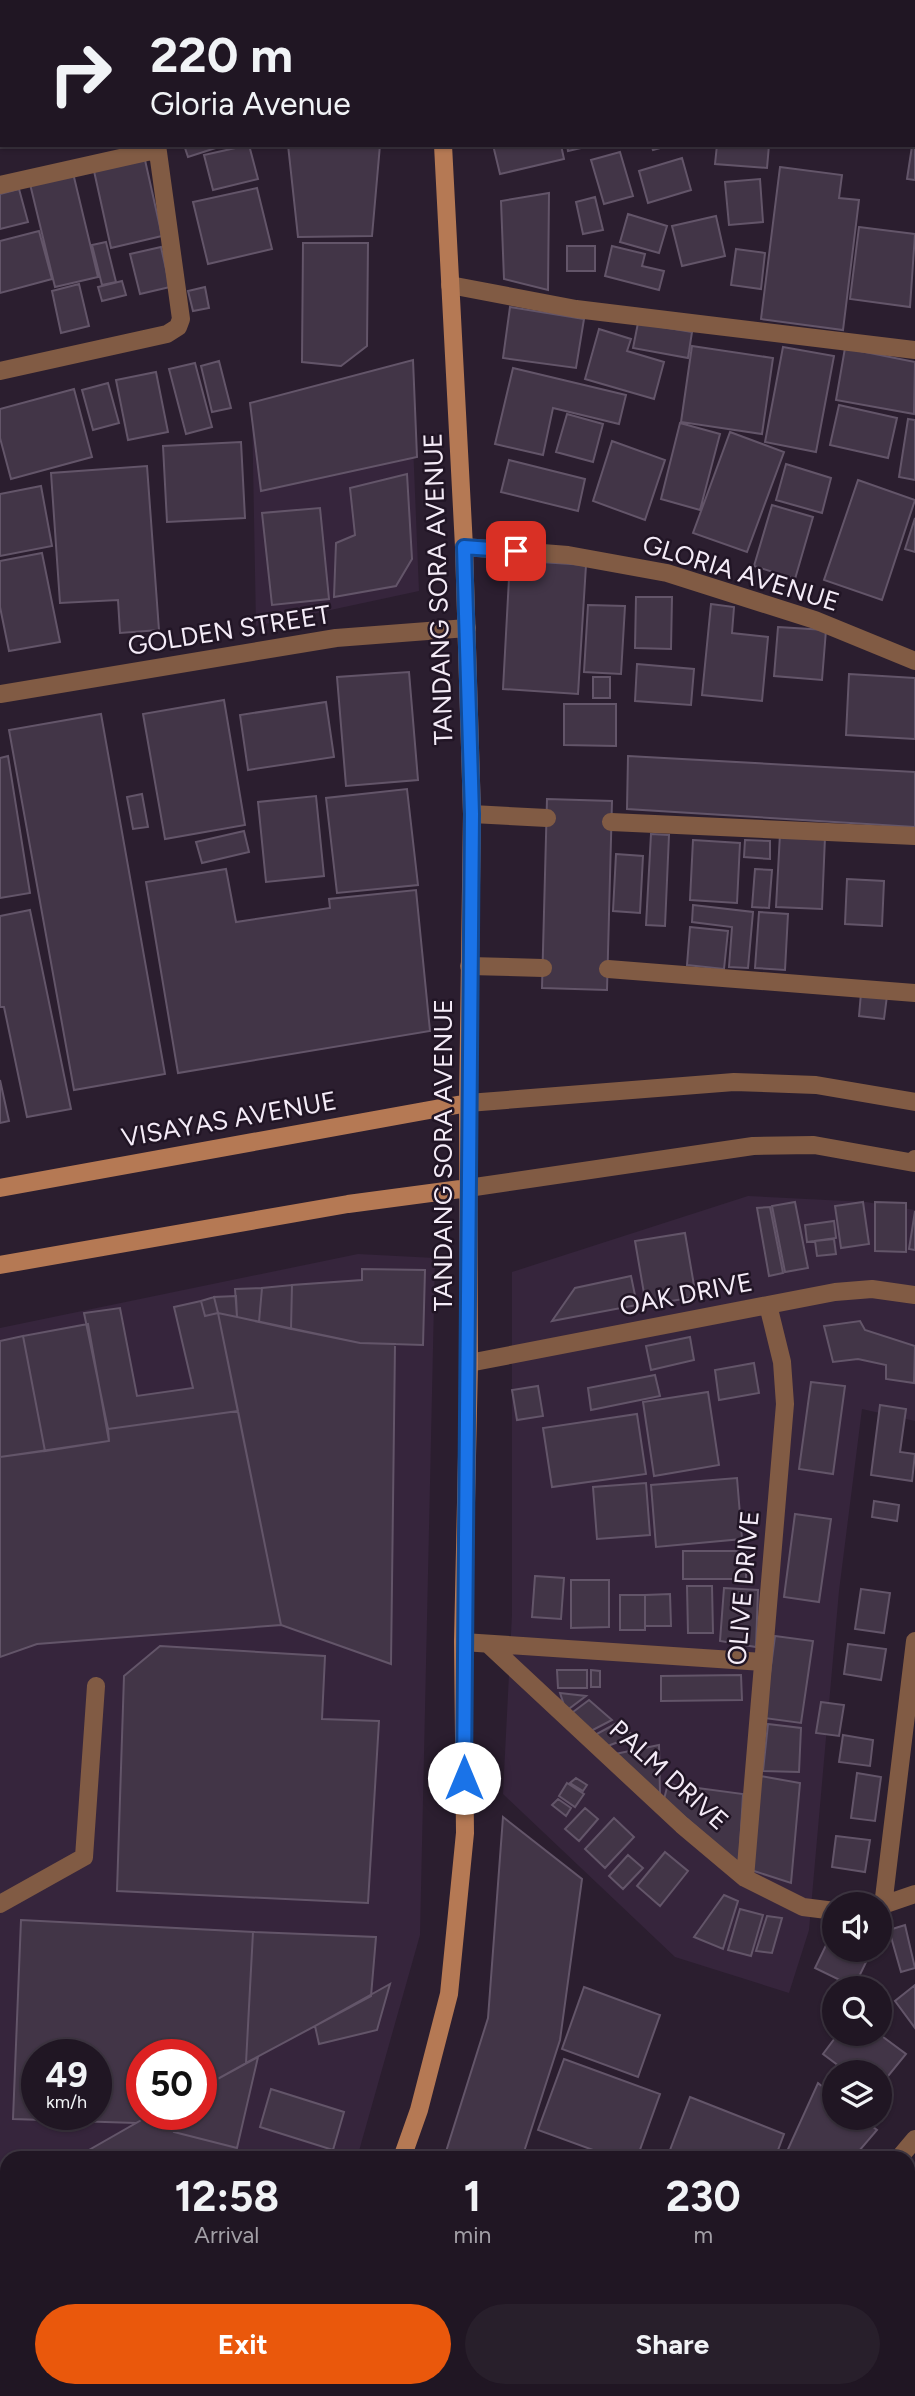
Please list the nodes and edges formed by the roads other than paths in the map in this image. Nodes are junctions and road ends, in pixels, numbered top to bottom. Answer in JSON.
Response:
{"nodes":[{"id":1,"x":443,"y":147,"type":"edge"},
{"id":2,"x":157,"y":148,"type":"edge"},
{"id":3,"x":0,"y":185,"type":"edge"},
{"id":4,"x":450,"y":285,"type":"junction"},
{"id":5,"x":915,"y":350,"type":"edge"},
{"id":6,"x":0,"y":371,"type":"edge"},
{"id":7,"x":464,"y":547,"type":"junction"},
{"id":8,"x":467,"y":628,"type":"junction"},
{"id":9,"x":915,"y":661,"type":"edge"},
{"id":10,"x":0,"y":694,"type":"edge"},
{"id":11,"x":472,"y":814,"type":"junction"},
{"id":12,"x":547,"y":818,"type":"dead end"},
{"id":13,"x":611,"y":822,"type":"dead end"},
{"id":14,"x":915,"y":836,"type":"edge"},
{"id":15,"x":470,"y":966,"type":"junction"},
{"id":16,"x":543,"y":968,"type":"dead end"},
{"id":17,"x":608,"y":969,"type":"dead end"},
{"id":18,"x":915,"y":993,"type":"edge"},
{"id":19,"x":915,"y":1102,"type":"edge"},
{"id":20,"x":468,"y":1103,"type":"junction"},
{"id":21,"x":915,"y":1159,"type":"edge"},
{"id":22,"x":0,"y":1188,"type":"edge"},
{"id":23,"x":468,"y":1188,"type":"junction"},
{"id":24,"x":0,"y":1265,"type":"edge"},
{"id":25,"x":915,"y":1295,"type":"edge"},
{"id":26,"x":768,"y":1305,"type":"junction"},
{"id":27,"x":469,"y":1363,"type":"junction"},
{"id":28,"x":915,"y":1641,"type":"edge"},
{"id":29,"x":463,"y":1642,"type":"junction"},
{"id":30,"x":488,"y":1644,"type":"junction"},
{"id":31,"x":764,"y":1662,"type":"junction"},
{"id":32,"x":913,"y":1675,"type":"edge"},
{"id":33,"x":96,"y":1686,"type":"dead end"},
{"id":34,"x":745,"y":1878,"type":"junction"},
{"id":35,"x":884,"y":1892,"type":"edge"},
{"id":36,"x":915,"y":1894,"type":"edge"},
{"id":37,"x":892,"y":1902,"type":"edge"},
{"id":38,"x":0,"y":1904,"type":"edge"},
{"id":39,"x":822,"y":1909,"type":"edge"},
{"id":40,"x":404,"y":2151,"type":"edge"}],
"edges":[{"from":1,"to":4,"type":"main road","name":"TANDANG SORA AVENUE"},
{"from":2,"to":3,"type":"street"},
{"from":2,"to":6,"type":"street"},
{"from":4,"to":5,"type":"street"},
{"from":4,"to":7,"type":"main road","name":"TANDANG SORA AVENUE"},
{"from":7,"to":8,"type":"main road","name":"TANDANG SORA AVENUE"},
{"from":7,"to":9,"type":"street","name":"GLORIA AVENUE"},
{"from":8,"to":10,"type":"street","name":"GOLDEN STREET"},
{"from":8,"to":11,"type":"main road","name":"TANDANG SORA AVENUE"},
{"from":11,"to":12,"type":"street"},
{"from":11,"to":15,"type":"main road","name":"TANDANG SORA AVENUE"},
{"from":13,"to":14,"type":"street"},
{"from":15,"to":16,"type":"street"},
{"from":15,"to":20,"type":"main road","name":"TANDANG SORA AVENUE"},
{"from":17,"to":18,"type":"street"},
{"from":19,"to":20,"type":"street"},
{"from":20,"to":22,"type":"main road","name":"VISAYAS AVENUE"},
{"from":20,"to":23,"type":"main road","name":"TANDANG SORA AVENUE"},
{"from":21,"to":23,"type":"street"},
{"from":23,"to":24,"type":"main road"},
{"from":23,"to":27,"type":"main road","name":"TANDANG SORA AVENUE"},
{"from":25,"to":26,"type":"street","name":"OAK DRIVE"},
{"from":26,"to":27,"type":"street","name":"OAK DRIVE"},
{"from":26,"to":31,"type":"street","name":"OLIVE DRIVE"},
{"from":27,"to":29,"type":"main road","name":"TANDANG SORA AVENUE"},
{"from":28,"to":32,"type":"street"},
{"from":29,"to":30,"type":"street"},
{"from":29,"to":40,"type":"main road","name":"TANDANG SORA AVENUE"},
{"from":30,"to":31,"type":"street"},
{"from":30,"to":34,"type":"street","name":"PALM DRIVE"},
{"from":31,"to":34,"type":"street","name":"OLIVE DRIVE"},
{"from":32,"to":35,"type":"street"},
{"from":33,"to":38,"type":"street"},
{"from":34,"to":39,"type":"street","name":"PALM DRIVE"},
{"from":36,"to":37,"type":"street"}]}
